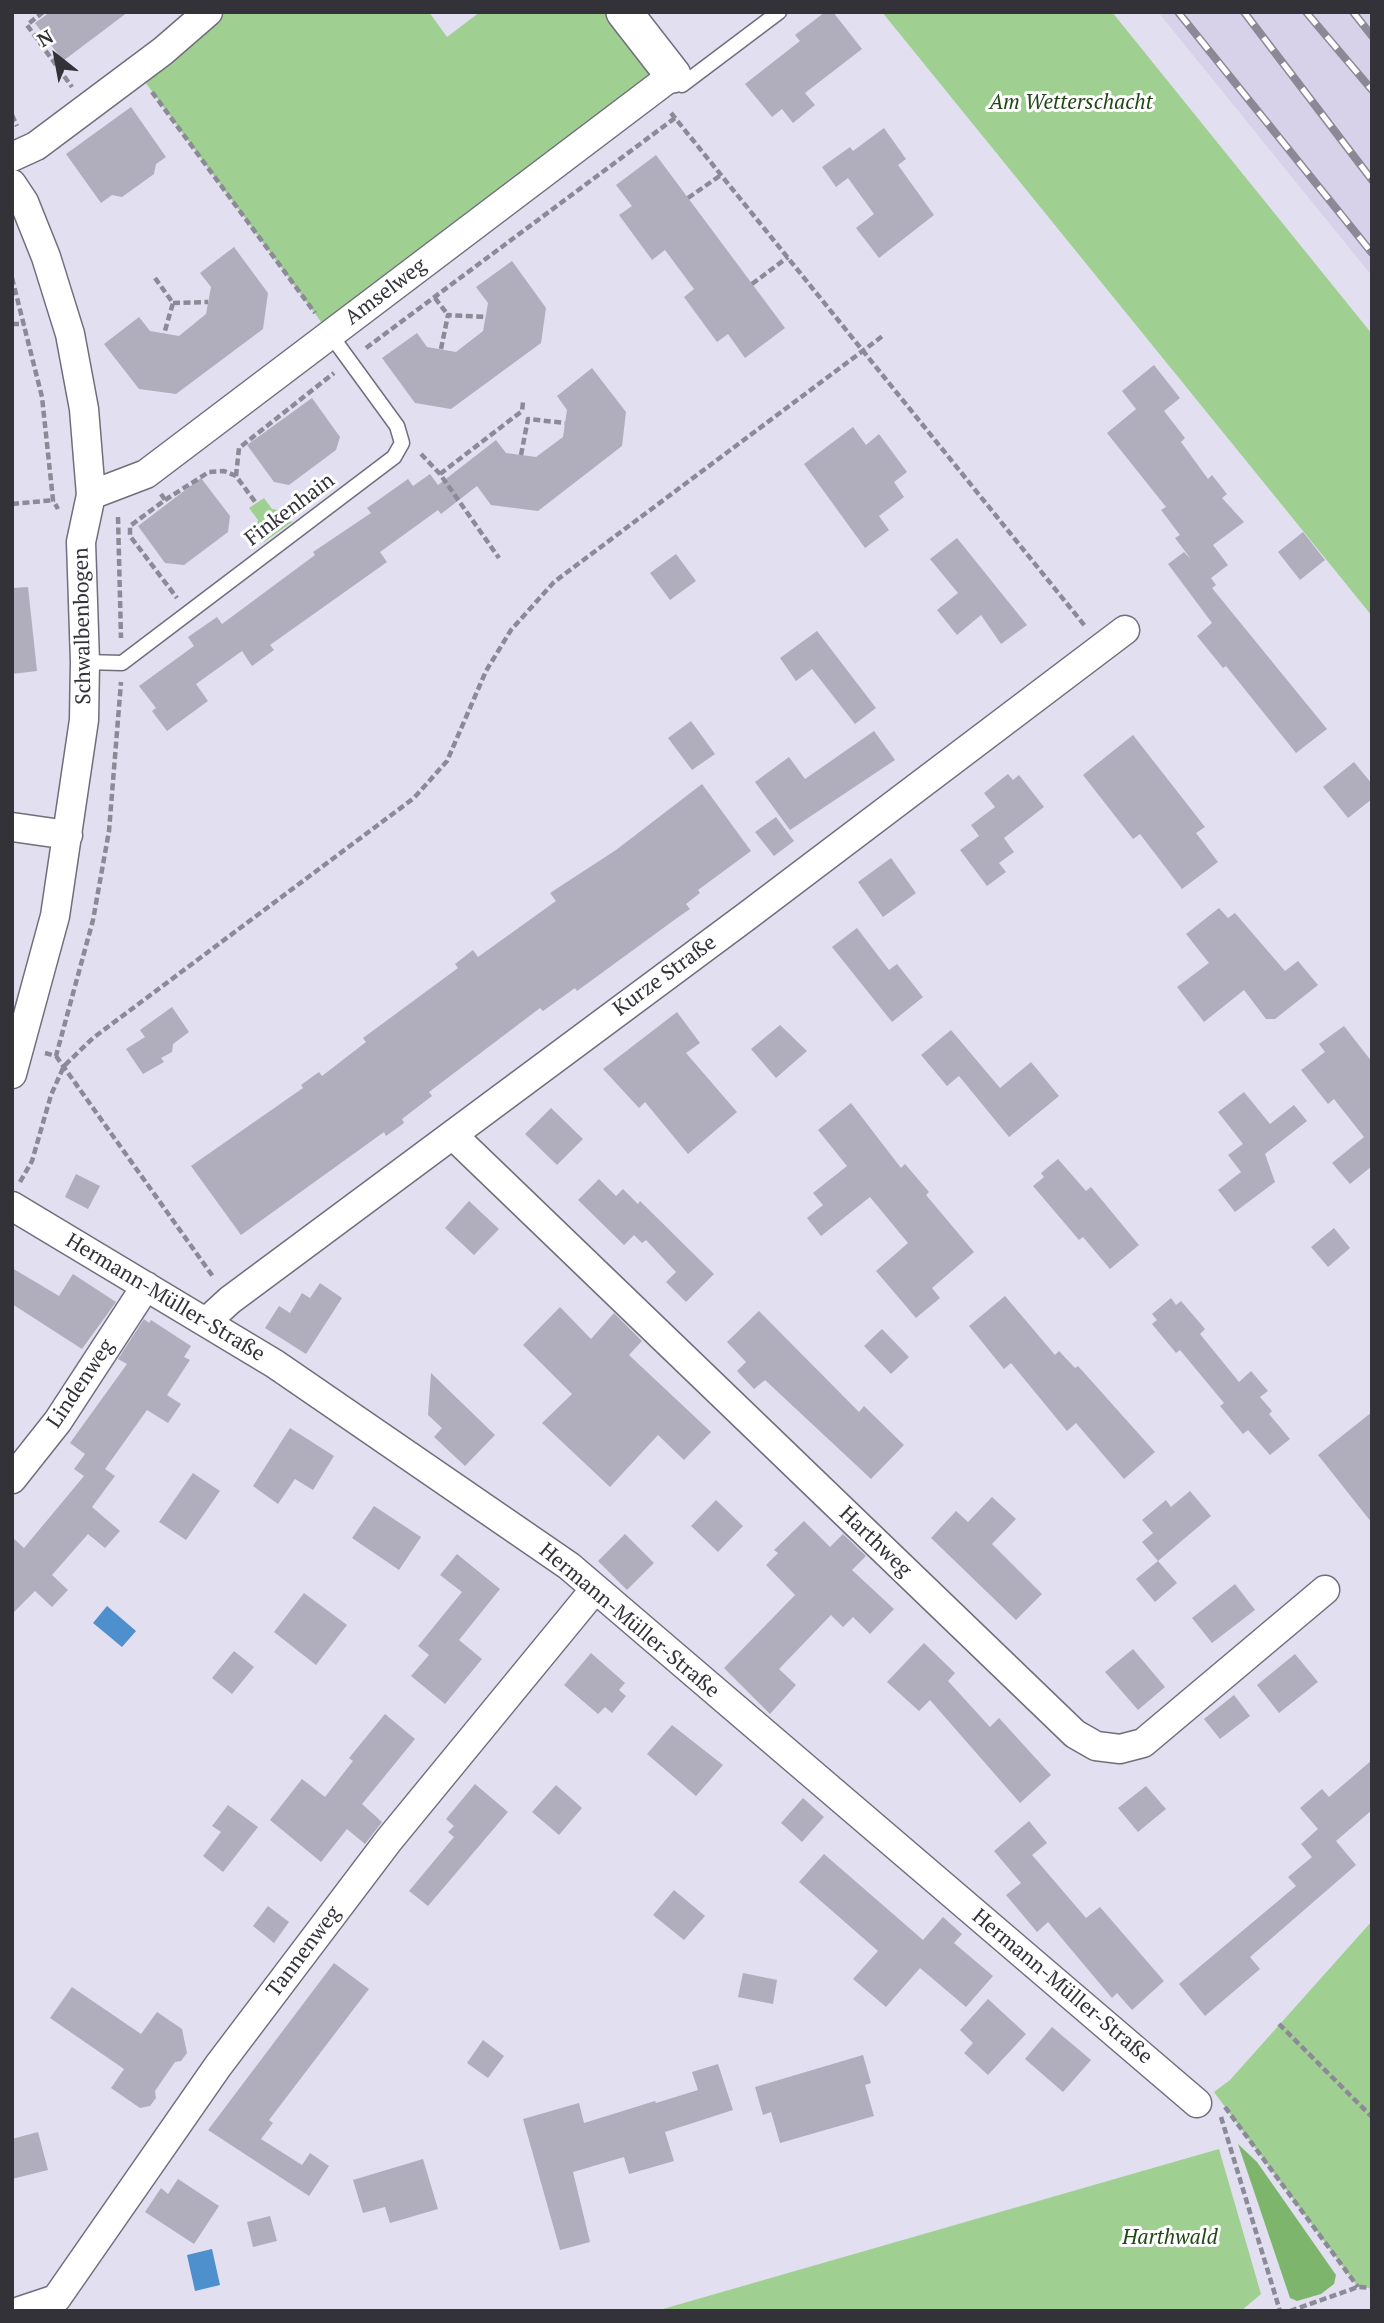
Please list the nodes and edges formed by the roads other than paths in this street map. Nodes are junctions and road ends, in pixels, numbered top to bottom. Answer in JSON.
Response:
{"nodes":[{"id":1,"x":208,"y":12,"type":"edge"},
{"id":2,"x":624,"y":12,"type":"edge"},
{"id":3,"x":779,"y":12,"type":"edge"},
{"id":4,"x":670,"y":83,"type":"junction"},
{"id":5,"x":12,"y":158,"type":"edge"},
{"id":6,"x":12,"y":184,"type":"edge"},
{"id":7,"x":330,"y":334,"type":"junction"},
{"id":8,"x":91,"y":495,"type":"junction"},
{"id":9,"x":1125,"y":630,"type":"dead end"},
{"id":10,"x":85,"y":662,"type":"junction"},
{"id":11,"x":12,"y":827,"type":"edge"},
{"id":12,"x":68,"y":835,"type":"junction"},
{"id":13,"x":12,"y":1074,"type":"edge"},
{"id":14,"x":454,"y":1133,"type":"junction"},
{"id":15,"x":12,"y":1206,"type":"edge"},
{"id":16,"x":146,"y":1286,"type":"junction"},
{"id":17,"x":206,"y":1322,"type":"junction"},
{"id":18,"x":12,"y":1479,"type":"edge"},
{"id":19,"x":595,"y":1589,"type":"junction"},
{"id":20,"x":1325,"y":1590,"type":"dead end"},
{"id":21,"x":1212,"y":2103,"type":"road end"},
{"id":22,"x":20,"y":2311,"type":"edge"}],
"edges":[{"from":1,"to":5,"type":"street"},
{"from":2,"to":4,"type":"street"},
{"from":3,"to":4,"type":"lane"},
{"from":4,"to":7,"type":"street","name":"Amselweg"},
{"from":6,"to":8,"type":"street","name":"Schwalbenbogen"},
{"from":7,"to":8,"type":"street","name":"Amselweg"},
{"from":7,"to":10,"type":"lane","name":"Finkenhain"},
{"from":8,"to":10,"type":"street","name":"Schwalbenbogen"},
{"from":9,"to":14,"type":"street","name":"Kurze Straße"},
{"from":10,"to":12,"type":"street","name":"Schwalbenbogen"},
{"from":11,"to":12,"type":"street"},
{"from":12,"to":13,"type":"street","name":"Schwalbenbogen"},
{"from":14,"to":17,"type":"street","name":"Kurze Straße"},
{"from":14,"to":20,"type":"street","name":"Harthweg"},
{"from":15,"to":16,"type":"street","name":"Hermann-Müller-Straße"},
{"from":16,"to":17,"type":"street","name":"Hermann-Müller-Straße"},
{"from":16,"to":18,"type":"street","name":"Lindenweg"},
{"from":17,"to":19,"type":"street","name":"Hermann-Müller-Straße"},
{"from":19,"to":21,"type":"street","name":"Hermann-Müller-Straße"},
{"from":19,"to":22,"type":"street","name":"Tannenweg"}]}
